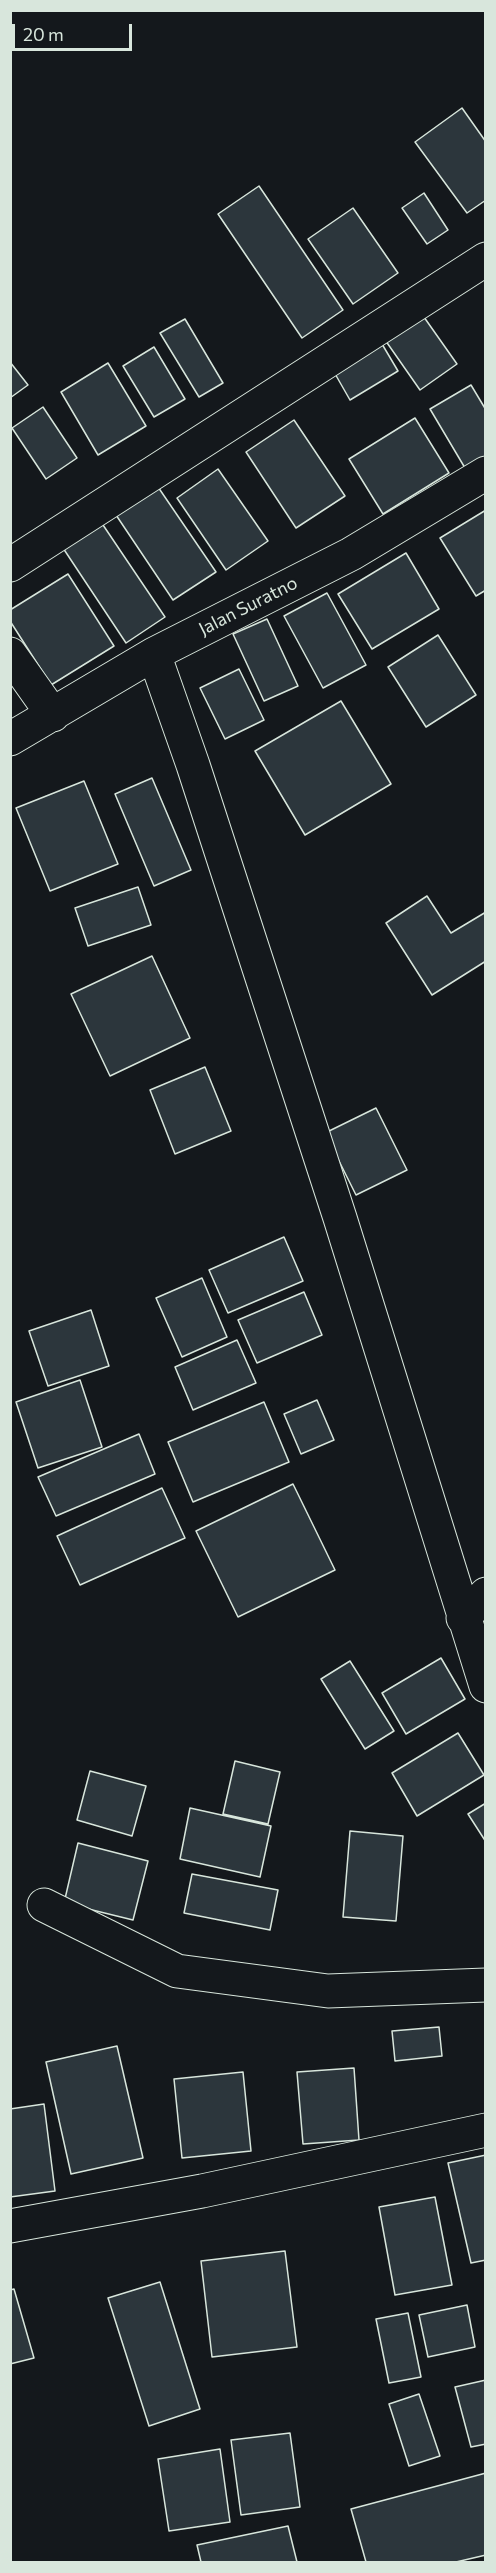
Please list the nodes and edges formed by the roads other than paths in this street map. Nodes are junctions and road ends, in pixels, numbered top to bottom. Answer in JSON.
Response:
{"nodes":[{"id":1,"x":486,"y":259,"type":"edge"},
{"id":2,"x":486,"y":473,"type":"edge"},
{"id":3,"x":10,"y":565,"type":"edge"},
{"id":4,"x":10,"y":654,"type":"edge"},
{"id":5,"x":154,"y":654,"type":"junction"},
{"id":6,"x":53,"y":715,"type":"junction"},
{"id":7,"x":10,"y":739,"type":"edge"},
{"id":8,"x":486,"y":1594,"type":"edge"},
{"id":9,"x":463,"y":1618,"type":"junction"},
{"id":10,"x":486,"y":1686,"type":"edge"},
{"id":11,"x":44,"y":1905,"type":"dead end"},
{"id":12,"x":486,"y":1985,"type":"edge"},
{"id":13,"x":486,"y":2130,"type":"edge"},
{"id":14,"x":10,"y":2226,"type":"edge"}],
"edges":[{"from":1,"to":3,"type":"street"},
{"from":2,"to":5,"type":"street","name":"Jalan Suratno"},
{"from":4,"to":6,"type":"street"},
{"from":5,"to":6,"type":"street","name":"Jalan Suratno"},
{"from":5,"to":9,"type":"street"},
{"from":6,"to":7,"type":"street","name":"Jalan Suratno"},
{"from":8,"to":9,"type":"street"},
{"from":9,"to":10,"type":"street"},
{"from":11,"to":12,"type":"street"},
{"from":13,"to":14,"type":"street"}]}
